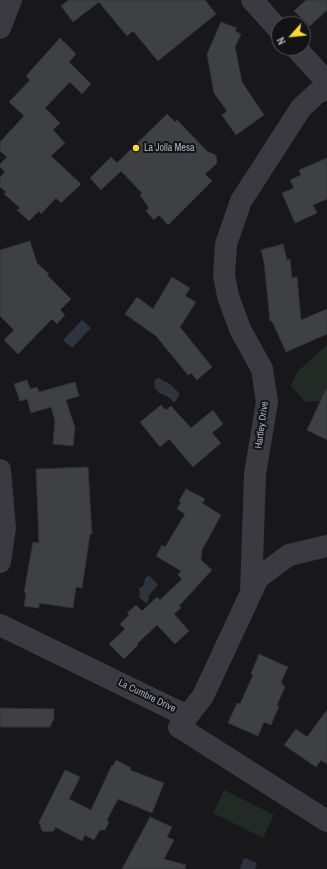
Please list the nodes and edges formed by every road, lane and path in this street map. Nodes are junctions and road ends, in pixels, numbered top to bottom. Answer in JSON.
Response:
{"nodes":[{"id":1,"x":11,"y":0,"type":"edge"},
{"id":2,"x":252,"y":0,"type":"edge"},
{"id":3,"x":271,"y":21,"type":"edge"},
{"id":4,"x":0,"y":28,"type":"edge"},
{"id":5,"x":303,"y":56,"type":"edge"},
{"id":6,"x":327,"y":82,"type":"edge"},
{"id":7,"x":327,"y":89,"type":"edge"},
{"id":8,"x":0,"y":470,"type":"edge"},
{"id":9,"x":327,"y":546,"type":"edge"},
{"id":10,"x":0,"y":562,"type":"edge"},
{"id":11,"x":251,"y":593,"type":"junction"},
{"id":12,"x":0,"y":626,"type":"edge"},
{"id":13,"x":187,"y":716,"type":"junction"},
{"id":14,"x":327,"y":821,"type":"edge"}],
"edges":[{"from":1,"to":4,"type":"street"},
{"from":2,"to":3,"type":"street"},
{"from":5,"to":6,"type":"street"},
{"from":7,"to":11,"type":"street","name":"Hartley Drive"},
{"from":8,"to":10,"type":"street"},
{"from":9,"to":11,"type":"street"},
{"from":11,"to":13,"type":"street","name":"Hartley Drive"},
{"from":12,"to":13,"type":"street","name":"La Cumbre Drive"},
{"from":13,"to":14,"type":"street","name":"La Cumbre Drive"}]}
